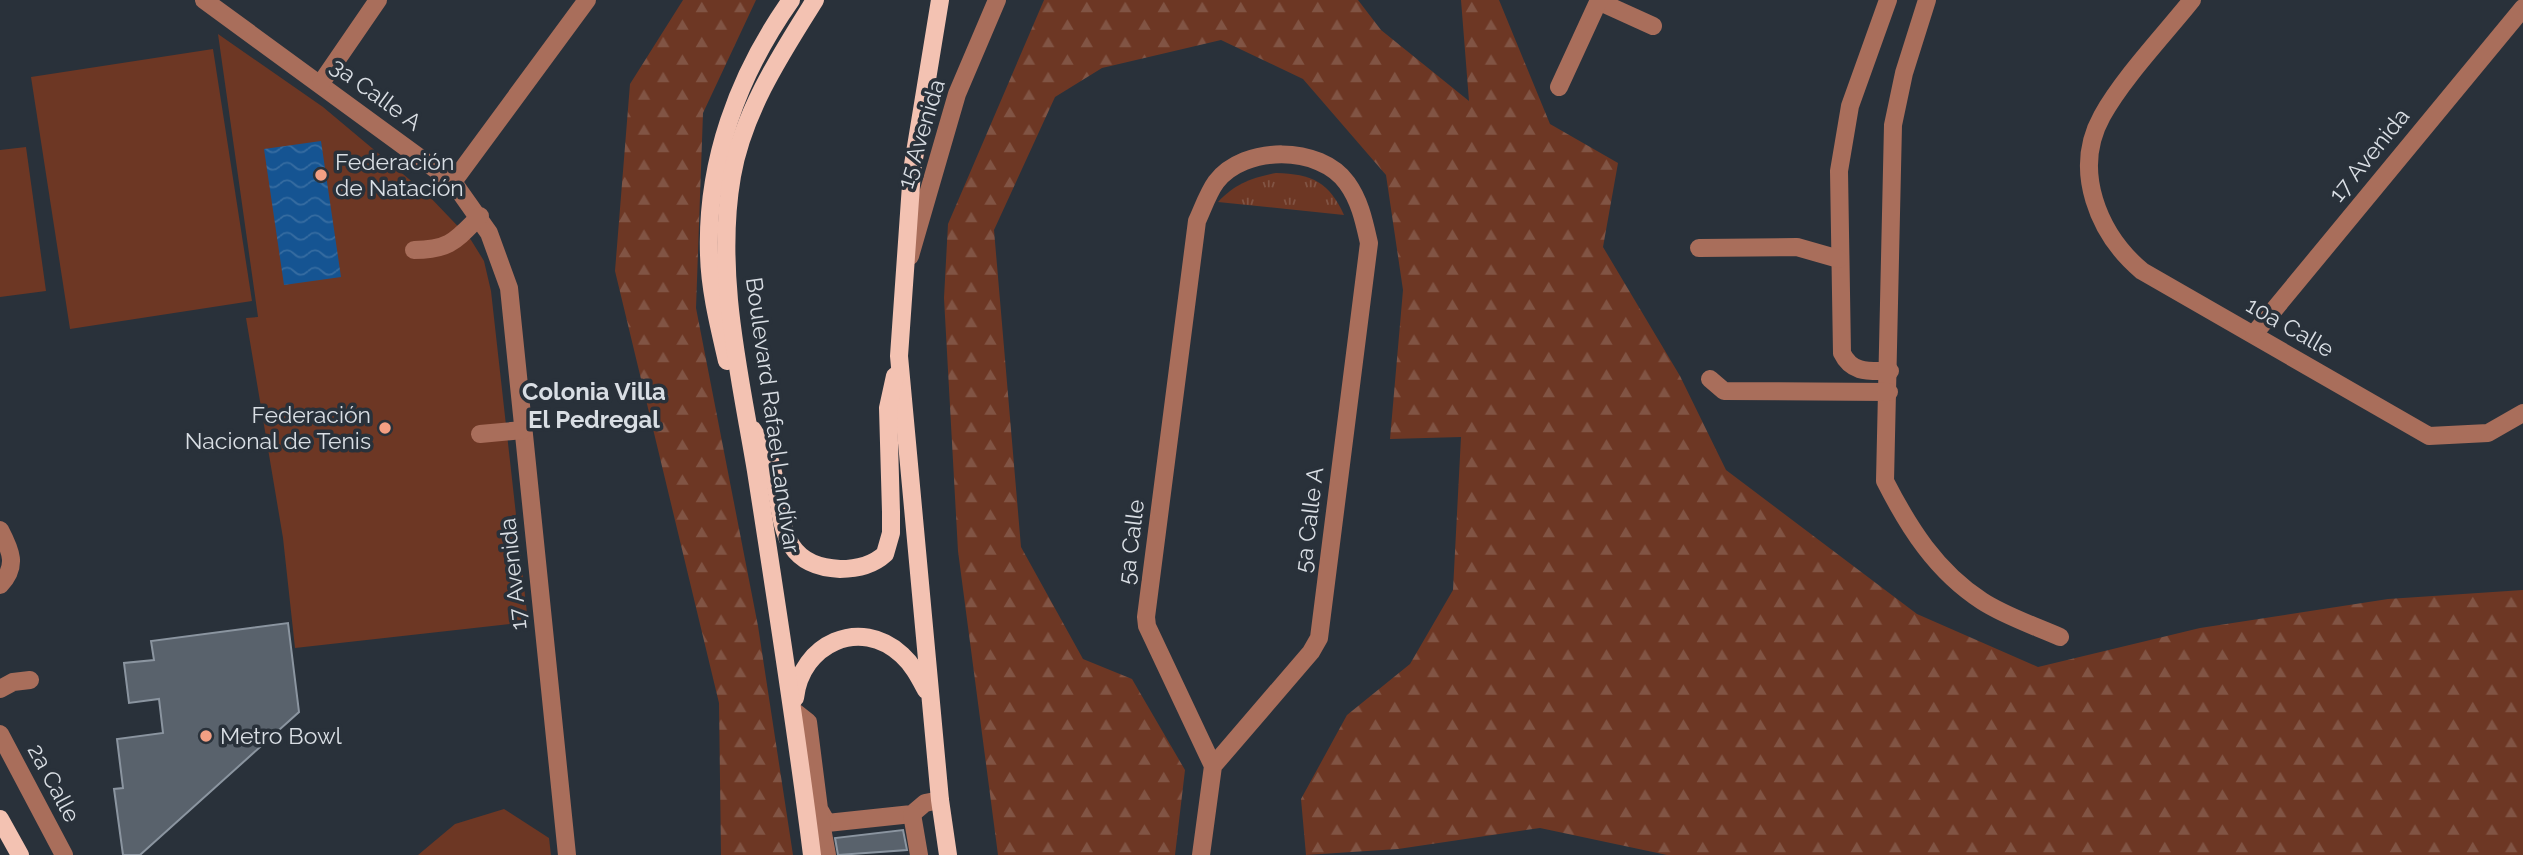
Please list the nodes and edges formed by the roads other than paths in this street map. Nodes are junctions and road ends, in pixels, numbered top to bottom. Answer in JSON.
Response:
{"nodes":[{"id":1,"x":204,"y":0,"type":"edge"},
{"id":2,"x":378,"y":0,"type":"edge"},
{"id":3,"x":587,"y":0,"type":"edge"},
{"id":4,"x":791,"y":0,"type":"edge"},
{"id":5,"x":816,"y":0,"type":"edge"},
{"id":6,"x":940,"y":0,"type":"edge"},
{"id":7,"x":997,"y":0,"type":"edge"},
{"id":8,"x":1599,"y":0,"type":"edge"},
{"id":9,"x":1888,"y":0,"type":"edge"},
{"id":10,"x":1927,"y":0,"type":"edge"},
{"id":11,"x":2192,"y":0,"type":"edge"},
{"id":12,"x":2523,"y":8,"type":"edge"},
{"id":13,"x":1653,"y":26,"type":"dead end"},
{"id":14,"x":321,"y":83,"type":"junction"},
{"id":15,"x":1559,"y":87,"type":"dead end"},
{"id":16,"x":453,"y":182,"type":"junction"},
{"id":17,"x":480,"y":216,"type":"junction"},
{"id":18,"x":1369,"y":243,"type":"joint"},
{"id":19,"x":1699,"y":248,"type":"dead end"},
{"id":20,"x":415,"y":250,"type":"dead end"},
{"id":21,"x":1839,"y":259,"type":"junction"},
{"id":22,"x":902,"y":286,"type":"junction"},
{"id":23,"x":509,"y":288,"type":"joint"},
{"id":24,"x":2254,"y":334,"type":"junction"},
{"id":25,"x":899,"y":356,"type":"junction"},
{"id":26,"x":1890,"y":371,"type":"junction"},
{"id":27,"x":1710,"y":379,"type":"dead end"},
{"id":28,"x":1889,"y":392,"type":"junction"},
{"id":29,"x":743,"y":395,"type":"junction"},
{"id":30,"x":2523,"y":413,"type":"edge"},
{"id":31,"x":748,"y":421,"type":"junction"},
{"id":32,"x":523,"y":430,"type":"junction"},
{"id":33,"x":480,"y":434,"type":"dead end"},
{"id":34,"x":0,"y":530,"type":"edge"},
{"id":35,"x":5,"y":552,"type":"edge"},
{"id":36,"x":0,"y":586,"type":"edge"},
{"id":37,"x":2060,"y":637,"type":"dead end"},
{"id":38,"x":30,"y":680,"type":"dead end"},
{"id":39,"x":0,"y":689,"type":"edge"},
{"id":40,"x":931,"y":699,"type":"junction"},
{"id":41,"x":794,"y":711,"type":"junction"},
{"id":42,"x":0,"y":734,"type":"edge"},
{"id":43,"x":1213,"y":766,"type":"junction"},
{"id":44,"x":940,"y":800,"type":"junction"},
{"id":45,"x":819,"y":809,"type":"junction"},
{"id":46,"x":912,"y":814,"type":"junction"},
{"id":47,"x":0,"y":819,"type":"edge"},
{"id":48,"x":20,"y":855,"type":"edge"},
{"id":49,"x":64,"y":855,"type":"edge"},
{"id":50,"x":567,"y":855,"type":"edge"},
{"id":51,"x":812,"y":855,"type":"edge"},
{"id":52,"x":827,"y":855,"type":"edge"},
{"id":53,"x":919,"y":855,"type":"edge"},
{"id":54,"x":948,"y":855,"type":"edge"},
{"id":55,"x":1201,"y":855,"type":"edge"}],
"edges":[{"from":1,"to":14,"type":"street","name":"3a Calle A"},
{"from":2,"to":14,"type":"street"},
{"from":3,"to":16,"type":"street"},
{"from":4,"to":29,"type":"main road"},
{"from":5,"to":29,"type":"main road","name":"Boulevard Rafael Landívar"},
{"from":6,"to":22,"type":"main road"},
{"from":7,"to":22,"type":"street","name":"15 Avenida"},
{"from":8,"to":13,"type":"street"},
{"from":8,"to":15,"type":"street"},
{"from":9,"to":21,"type":"street"},
{"from":10,"to":26,"type":"street"},
{"from":11,"to":24,"type":"street","name":"10a Calle"},
{"from":12,"to":24,"type":"street","name":"17 Avenida"},
{"from":14,"to":16,"type":"street","name":"3a Calle A"},
{"from":16,"to":17,"type":"street","name":"3a Calle A"},
{"from":17,"to":20,"type":"street"},
{"from":17,"to":23,"type":"street","name":"3a Calle A"},
{"from":18,"to":43,"type":"street","name":"5a Calle A"},
{"from":18,"to":43,"type":"street","name":"5a Calle"},
{"from":19,"to":21,"type":"street"},
{"from":21,"to":26,"type":"street"},
{"from":22,"to":25,"type":"main road"},
{"from":23,"to":32,"type":"street","name":"17 Avenida"},
{"from":24,"to":30,"type":"street","name":"10a Calle"},
{"from":25,"to":31,"type":"main road"},
{"from":25,"to":40,"type":"main road"},
{"from":26,"to":28,"type":"street"},
{"from":27,"to":28,"type":"street"},
{"from":28,"to":37,"type":"street"},
{"from":29,"to":31,"type":"main road","name":"Boulevard Rafael Landívar"},
{"from":31,"to":41,"type":"main road","name":"Boulevard Rafael Landívar"},
{"from":32,"to":33,"type":"street"},
{"from":32,"to":50,"type":"street","name":"17 Avenida"},
{"from":34,"to":35,"type":"street"},
{"from":35,"to":36,"type":"street"},
{"from":38,"to":39,"type":"street"},
{"from":40,"to":41,"type":"main road"},
{"from":40,"to":44,"type":"main road"},
{"from":41,"to":45,"type":"street"},
{"from":41,"to":51,"type":"main road","name":"Boulevard Rafael Landívar"},
{"from":42,"to":49,"type":"street","name":"2a Calle"},
{"from":43,"to":55,"type":"street"},
{"from":44,"to":46,"type":"street"},
{"from":44,"to":54,"type":"main road"},
{"from":45,"to":46,"type":"street"},
{"from":45,"to":52,"type":"street"},
{"from":46,"to":53,"type":"street"},
{"from":47,"to":48,"type":"main road"}]}
